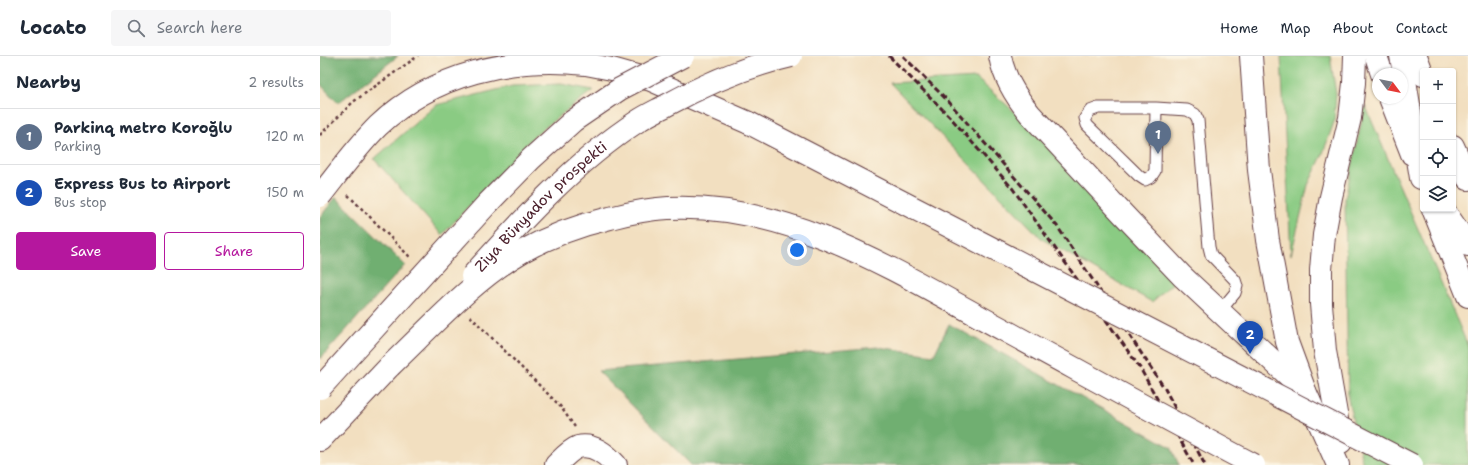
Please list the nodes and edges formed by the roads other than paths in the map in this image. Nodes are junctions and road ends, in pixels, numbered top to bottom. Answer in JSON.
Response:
{"nodes":[{"id":1,"x":683,"y":56,"type":"edge"},
{"id":2,"x":791,"y":56,"type":"edge"},
{"id":3,"x":1000,"y":56,"type":"edge"},
{"id":4,"x":1251,"y":56,"type":"edge"},
{"id":5,"x":1354,"y":56,"type":"edge"},
{"id":6,"x":1376,"y":56,"type":"edge"},
{"id":7,"x":1402,"y":56,"type":"edge"},
{"id":8,"x":1416,"y":56,"type":"edge"},
{"id":9,"x":1380,"y":68,"type":"edge"},
{"id":10,"x":1420,"y":68,"type":"edge"},
{"id":11,"x":1392,"y":104,"type":"edge"},
{"id":12,"x":1156,"y":108,"type":"junction"},
{"id":13,"x":1456,"y":153,"type":"edge"},
{"id":14,"x":1420,"y":176,"type":"edge"},
{"id":15,"x":1421,"y":176,"type":"edge"},
{"id":16,"x":1468,"y":179,"type":"edge"},
{"id":17,"x":320,"y":196,"type":"edge"},
{"id":18,"x":1434,"y":212,"type":"edge"},
{"id":19,"x":1445,"y":212,"type":"edge"},
{"id":20,"x":1468,"y":245,"type":"edge"},
{"id":21,"x":1468,"y":296,"type":"edge"},
{"id":22,"x":1220,"y":311,"type":"junction"},
{"id":23,"x":390,"y":366,"type":"junction"},
{"id":24,"x":320,"y":388,"type":"edge"},
{"id":25,"x":1305,"y":391,"type":"junction"},
{"id":26,"x":320,"y":440,"type":"edge"},
{"id":27,"x":556,"y":465,"type":"edge"},
{"id":28,"x":616,"y":465,"type":"edge"},
{"id":29,"x":1254,"y":465,"type":"edge"},
{"id":30,"x":1338,"y":465,"type":"edge"},
{"id":31,"x":1347,"y":465,"type":"edge"},
{"id":32,"x":1412,"y":465,"type":"edge"}],
"edges":[{"from":1,"to":24,"type":"main road","bridge":true},
{"from":2,"to":23,"type":"main road","name":"Ziya Bünyadov prospekti","bridge":true},
{"from":3,"to":22,"type":"main road"},
{"from":4,"to":25,"type":"main road"},
{"from":5,"to":31,"type":"main road"},
{"from":6,"to":9,"type":"main road"},
{"from":7,"to":15,"type":"main road"},
{"from":8,"to":10,"type":"main road"},
{"from":11,"to":14,"type":"main road"},
{"from":12,"to":12,"type":"lane"},
{"from":12,"to":22,"type":"lane"},
{"from":13,"to":16,"type":"main road"},
{"from":17,"to":32,"type":"main road","bridge":true},
{"from":18,"to":21,"type":"main road"},
{"from":19,"to":20,"type":"main road"},
{"from":22,"to":25,"type":"main road"},
{"from":23,"to":26,"type":"main road","name":"Ziya Bünyadov prospekti"},
{"from":23,"to":29,"type":"main road","bridge":true},
{"from":25,"to":30,"type":"main road"},
{"from":27,"to":28,"type":"main road"}]}
